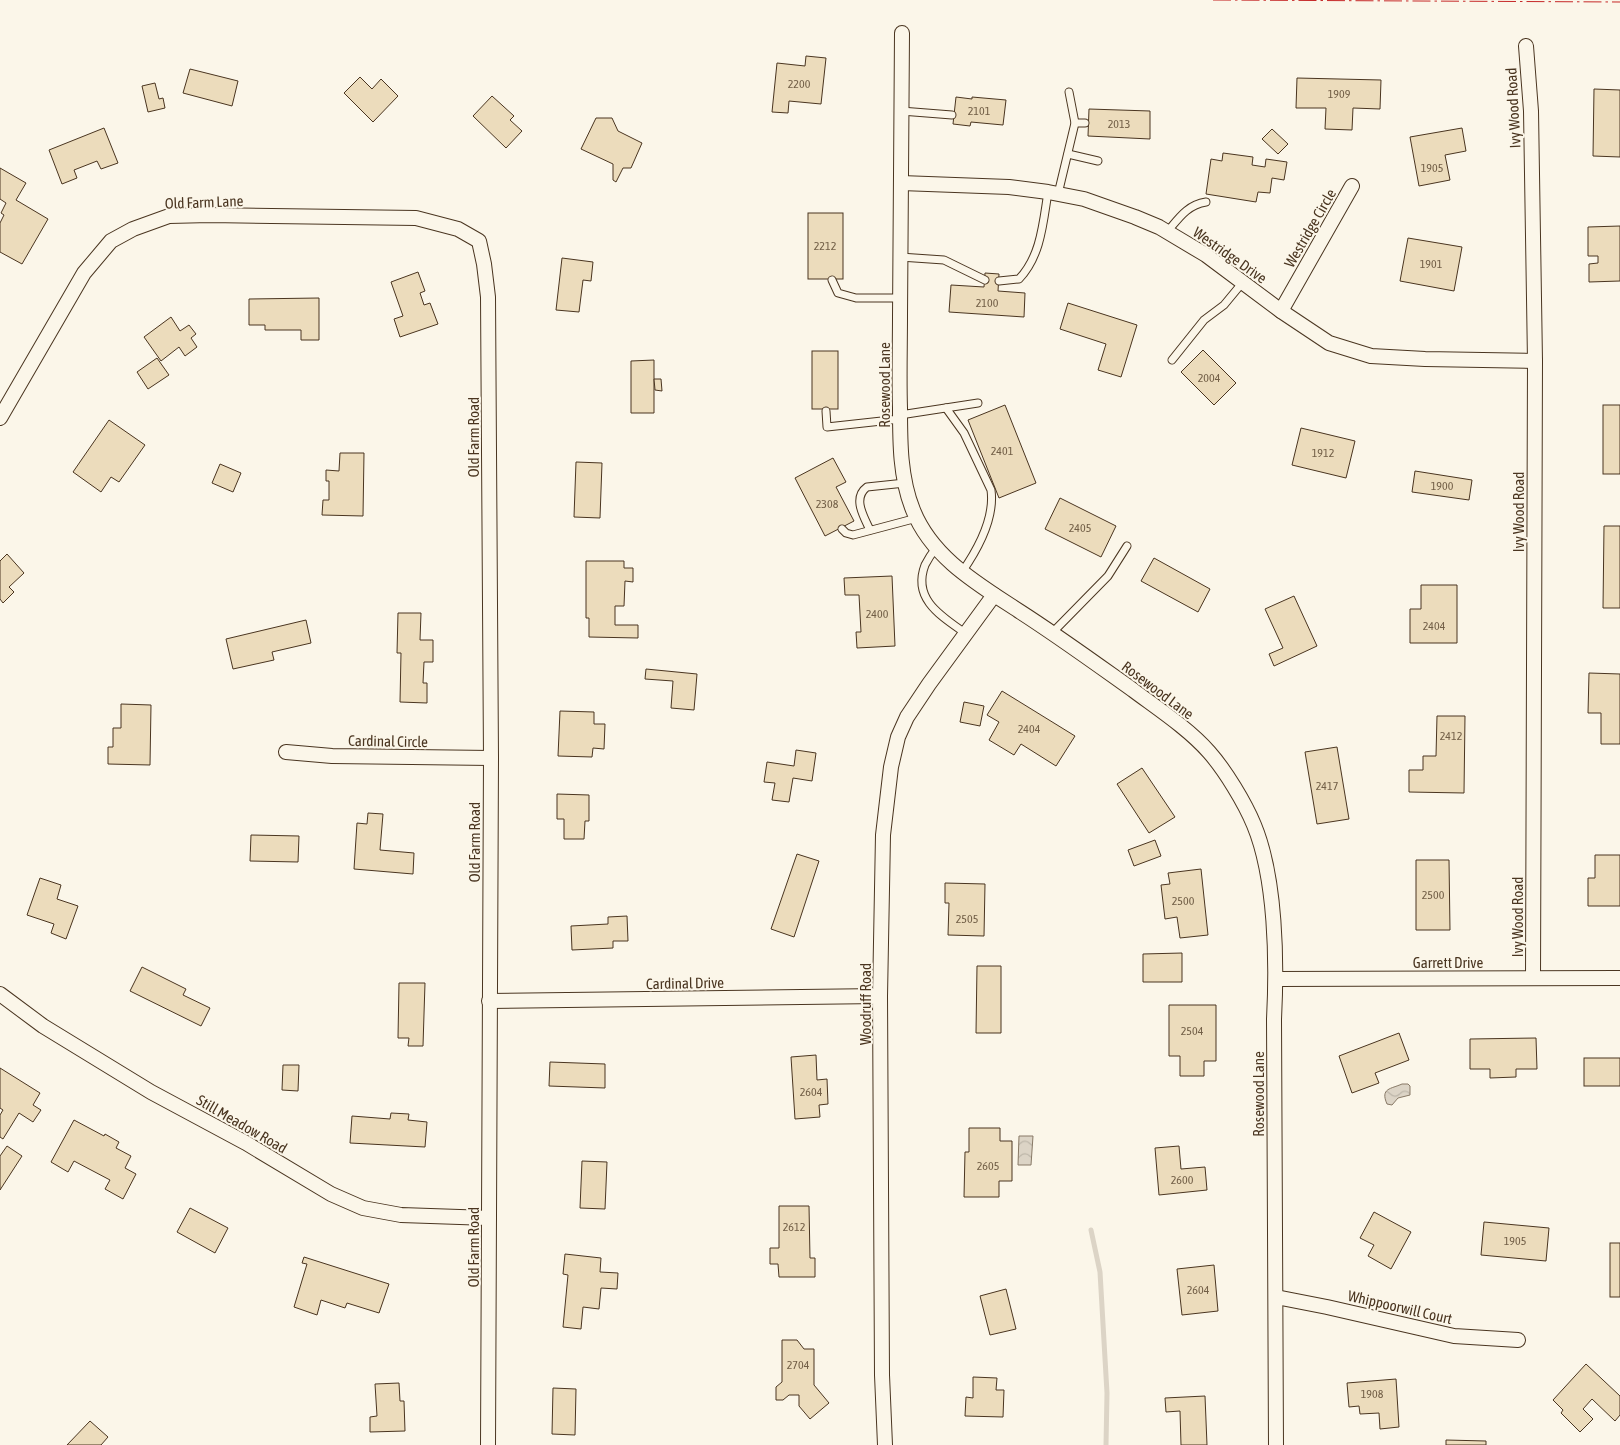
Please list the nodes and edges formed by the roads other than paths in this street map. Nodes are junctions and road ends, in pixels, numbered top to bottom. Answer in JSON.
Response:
{"nodes":[{"id":1,"x":902,"y":33,"type":"dead end"},
{"id":2,"x":1526,"y":46,"type":"dead end"},
{"id":3,"x":1069,"y":92,"type":"dead end"},
{"id":4,"x":901,"y":111,"type":"junction"},
{"id":5,"x":952,"y":115,"type":"dead end"},
{"id":6,"x":1075,"y":123,"type":"junction"},
{"id":7,"x":1085,"y":123,"type":"dead end"},
{"id":8,"x":1068,"y":154,"type":"junction"},
{"id":9,"x":1098,"y":161,"type":"dead end"},
{"id":10,"x":900,"y":183,"type":"junction"},
{"id":11,"x":1352,"y":186,"type":"dead end"},
{"id":12,"x":1053,"y":193,"type":"junction"},
{"id":13,"x":1206,"y":202,"type":"dead end"},
{"id":14,"x":1167,"y":232,"type":"junction"},
{"id":15,"x":479,"y":240,"type":"joint"},
{"id":16,"x":900,"y":258,"type":"junction"},
{"id":17,"x":832,"y":280,"type":"dead end"},
{"id":18,"x":985,"y":280,"type":"dead end"},
{"id":19,"x":999,"y":281,"type":"dead end"},
{"id":20,"x":1243,"y":282,"type":"junction"},
{"id":21,"x":900,"y":298,"type":"junction"},
{"id":22,"x":1281,"y":311,"type":"junction"},
{"id":23,"x":1172,"y":360,"type":"dead end"},
{"id":24,"x":1535,"y":361,"type":"junction"},
{"id":25,"x":978,"y":403,"type":"dead end"},
{"id":26,"x":946,"y":408,"type":"junction"},
{"id":27,"x":826,"y":411,"type":"dead end"},
{"id":28,"x":900,"y":417,"type":"junction"},
{"id":29,"x":0,"y":418,"type":"edge"},
{"id":30,"x":905,"y":483,"type":"junction"},
{"id":31,"x":917,"y":518,"type":"junction"},
{"id":32,"x":842,"y":530,"type":"dead end"},
{"id":33,"x":870,"y":530,"type":"junction"},
{"id":34,"x":1127,"y":546,"type":"dead end"},
{"id":35,"x":936,"y":548,"type":"junction"},
{"id":36,"x":962,"y":572,"type":"junction"},
{"id":37,"x":994,"y":595,"type":"junction"},
{"id":38,"x":1052,"y":632,"type":"junction"},
{"id":39,"x":965,"y":633,"type":"junction"},
{"id":40,"x":286,"y":752,"type":"dead end"},
{"id":41,"x":491,"y":758,"type":"junction"},
{"id":42,"x":1276,"y":978,"type":"junction"},
{"id":43,"x":1533,"y":978,"type":"junction"},
{"id":44,"x":1620,"y":978,"type":"edge"},
{"id":45,"x":0,"y":994,"type":"edge"},
{"id":46,"x":880,"y":996,"type":"junction"},
{"id":47,"x":489,"y":1001,"type":"junction"},
{"id":48,"x":489,"y":1218,"type":"junction"},
{"id":49,"x":1276,"y":1297,"type":"junction"},
{"id":50,"x":1518,"y":1340,"type":"dead end"},
{"id":51,"x":488,"y":1445,"type":"edge"},
{"id":52,"x":885,"y":1445,"type":"edge"},
{"id":53,"x":1276,"y":1445,"type":"edge"}],
"edges":[{"from":1,"to":4,"type":"street","name":"Rosewood Lane"},
{"from":2,"to":24,"type":"street","name":"Ivy Wood Road"},
{"from":3,"to":6,"type":"lane"},
{"from":4,"to":5,"type":"lane"},
{"from":4,"to":10,"type":"street","name":"Rosewood Lane"},
{"from":6,"to":7,"type":"lane"},
{"from":6,"to":8,"type":"lane"},
{"from":8,"to":9,"type":"lane"},
{"from":8,"to":12,"type":"lane"},
{"from":10,"to":12,"type":"street","name":"Westridge Drive"},
{"from":10,"to":16,"type":"street","name":"Rosewood Lane"},
{"from":11,"to":22,"type":"street","name":"Westridge Circle"},
{"from":12,"to":14,"type":"street","name":"Westridge Drive"},
{"from":12,"to":19,"type":"lane"},
{"from":13,"to":14,"type":"lane"},
{"from":14,"to":20,"type":"street","name":"Westridge Drive"},
{"from":15,"to":29,"type":"street","name":"Old Farm Lane"},
{"from":15,"to":41,"type":"street","name":"Old Farm Road"},
{"from":16,"to":18,"type":"lane"},
{"from":16,"to":21,"type":"street","name":"Rosewood Lane"},
{"from":17,"to":21,"type":"lane"},
{"from":20,"to":22,"type":"street","name":"Westridge Drive"},
{"from":20,"to":23,"type":"lane"},
{"from":21,"to":28,"type":"street","name":"Rosewood Lane"},
{"from":22,"to":24,"type":"street","name":"Westridge Drive"},
{"from":24,"to":43,"type":"street","name":"Ivy Wood Road"},
{"from":25,"to":26,"type":"lane"},
{"from":26,"to":28,"type":"lane"},
{"from":26,"to":36,"type":"lane"},
{"from":27,"to":28,"type":"lane"},
{"from":28,"to":30,"type":"street","name":"Rosewood Lane"},
{"from":30,"to":31,"type":"street","name":"Rosewood Lane"},
{"from":30,"to":33,"type":"lane"},
{"from":31,"to":33,"type":"lane"},
{"from":31,"to":35,"type":"street","name":"Rosewood Lane"},
{"from":32,"to":33,"type":"lane"},
{"from":34,"to":38,"type":"lane"},
{"from":35,"to":36,"type":"street","name":"Rosewood Lane"},
{"from":35,"to":39,"type":"lane"},
{"from":36,"to":37,"type":"street","name":"Rosewood Lane"},
{"from":37,"to":38,"type":"street","name":"Rosewood Lane"},
{"from":37,"to":39,"type":"street","name":"Woodruff Road"},
{"from":38,"to":42,"type":"street","name":"Rosewood Lane"},
{"from":39,"to":46,"type":"street","name":"Woodruff Road"},
{"from":40,"to":41,"type":"street","name":"Cardinal Circle"},
{"from":41,"to":47,"type":"street","name":"Old Farm Road"},
{"from":42,"to":43,"type":"street","name":"Garrett Drive"},
{"from":42,"to":49,"type":"street","name":"Rosewood Lane"},
{"from":43,"to":44,"type":"street","name":"Garrett Drive"},
{"from":45,"to":48,"type":"street","name":"Still Meadow Road"},
{"from":46,"to":47,"type":"street","name":"Cardinal Drive"},
{"from":46,"to":52,"type":"street","name":"Woodruff Road"},
{"from":47,"to":48,"type":"street","name":"Old Farm Road"},
{"from":48,"to":51,"type":"street","name":"Old Farm Road"},
{"from":49,"to":50,"type":"street","name":"Whippoorwill Court"},
{"from":49,"to":53,"type":"street","name":"Rosewood Lane"}]}
